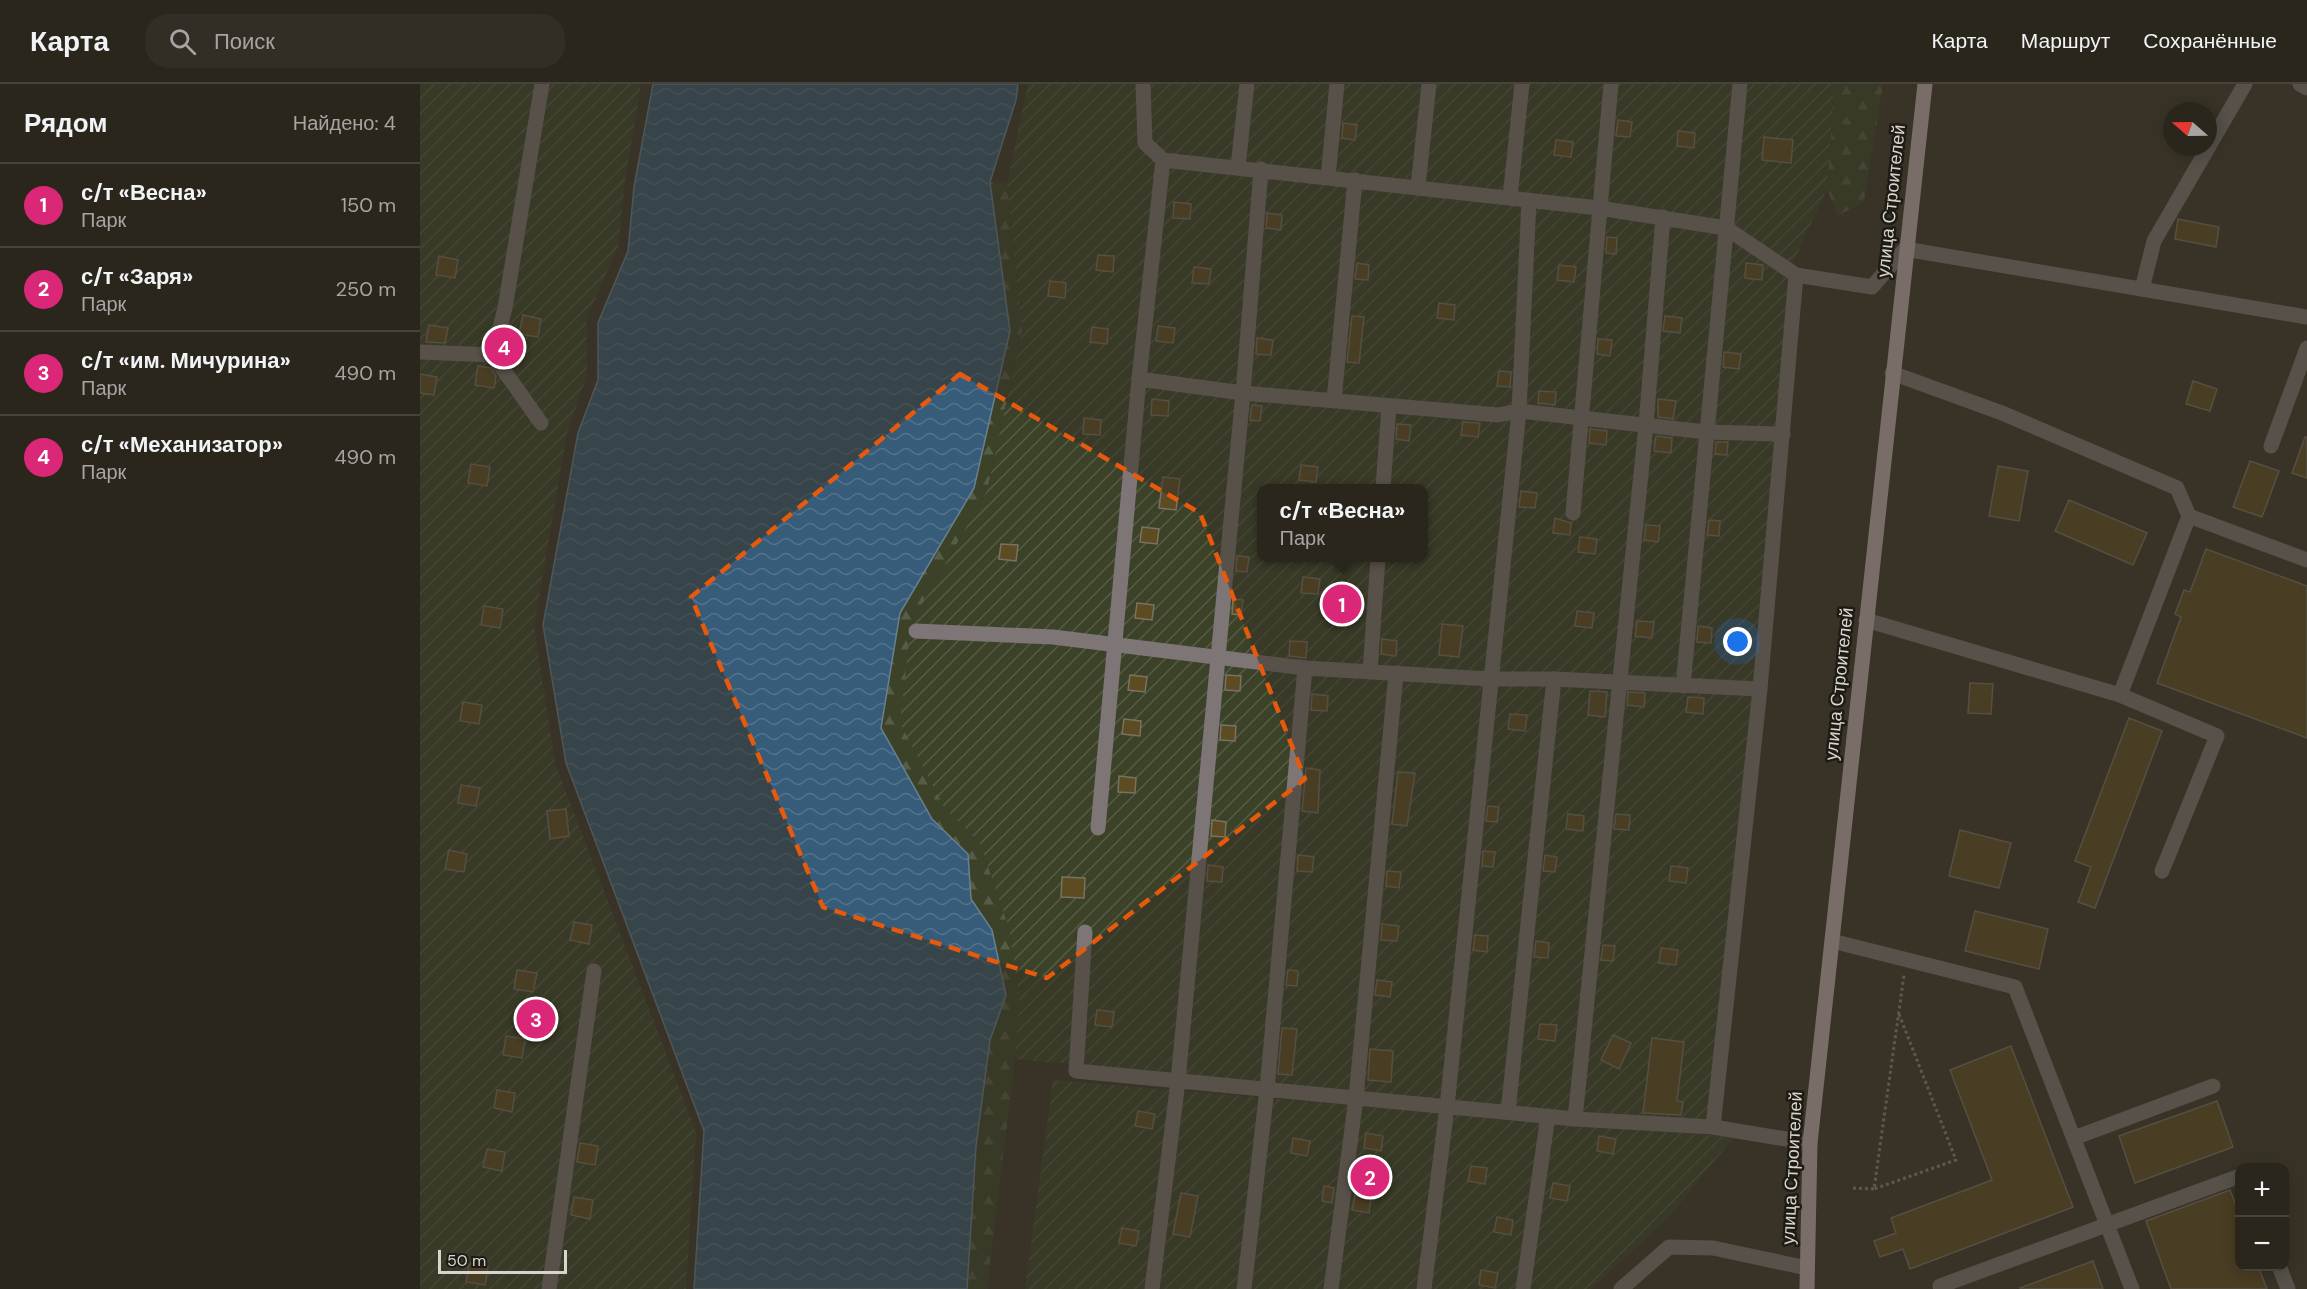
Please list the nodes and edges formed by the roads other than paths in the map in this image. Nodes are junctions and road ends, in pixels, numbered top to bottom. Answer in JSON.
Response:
{"nodes":[{"id":1,"x":542,"y":84,"type":"edge"},
{"id":2,"x":1143,"y":84,"type":"edge"},
{"id":3,"x":1247,"y":84,"type":"edge"},
{"id":4,"x":1337,"y":84,"type":"edge"},
{"id":5,"x":1429,"y":84,"type":"edge"},
{"id":6,"x":1522,"y":84,"type":"edge"},
{"id":7,"x":1611,"y":84,"type":"edge"},
{"id":8,"x":1740,"y":84,"type":"edge"},
{"id":9,"x":1925,"y":84,"type":"edge"},
{"id":10,"x":2245,"y":84,"type":"edge"},
{"id":11,"x":2300,"y":84,"type":"edge"},
{"id":12,"x":2307,"y":88,"type":"edge"},
{"id":13,"x":1163,"y":160,"type":"junction"},
{"id":14,"x":1238,"y":167,"type":"junction"},
{"id":15,"x":1260,"y":169,"type":"junction"},
{"id":16,"x":1328,"y":177,"type":"junction"},
{"id":17,"x":1355,"y":180,"type":"junction"},
{"id":18,"x":1418,"y":187,"type":"junction"},
{"id":19,"x":1509,"y":197,"type":"junction"},
{"id":20,"x":1529,"y":200,"type":"junction"},
{"id":21,"x":1599,"y":208,"type":"junction"},
{"id":22,"x":1663,"y":217,"type":"junction"},
{"id":23,"x":1726,"y":228,"type":"junction"},
{"id":24,"x":1905,"y":249,"type":"junction"},
{"id":25,"x":1796,"y":275,"type":"junction"},
{"id":26,"x":2142,"y":289,"type":"junction"},
{"id":27,"x":2307,"y":317,"type":"edge"},
{"id":28,"x":2307,"y":348,"type":"edge"},
{"id":29,"x":420,"y":352,"type":"edge"},
{"id":30,"x":492,"y":355,"type":"junction"},
{"id":31,"x":1892,"y":373,"type":"junction"},
{"id":32,"x":1139,"y":379,"type":"junction"},
{"id":33,"x":1243,"y":393,"type":"junction"},
{"id":34,"x":1334,"y":402,"type":"junction"},
{"id":35,"x":1389,"y":406,"type":"junction"},
{"id":36,"x":1519,"y":411,"type":"junction"},
{"id":37,"x":1580,"y":417,"type":"junction"},
{"id":38,"x":541,"y":423,"type":"dead end"},
{"id":39,"x":1646,"y":425,"type":"junction"},
{"id":40,"x":1706,"y":432,"type":"junction"},
{"id":41,"x":1783,"y":434,"type":"junction"},
{"id":42,"x":2271,"y":446,"type":"dead end"},
{"id":43,"x":1383,"y":484,"type":"edge"},
{"id":44,"x":1573,"y":513,"type":"dead end"},
{"id":45,"x":2189,"y":516,"type":"junction"},
{"id":46,"x":2307,"y":560,"type":"edge"},
{"id":47,"x":1378,"y":562,"type":"edge"},
{"id":48,"x":1866,"y":620,"type":"junction"},
{"id":49,"x":916,"y":631,"type":"dead end"},
{"id":50,"x":1114,"y":645,"type":"junction"},
{"id":51,"x":1216,"y":656,"type":"junction"},
{"id":52,"x":1305,"y":668,"type":"junction"},
{"id":53,"x":1370,"y":671,"type":"junction"},
{"id":54,"x":1396,"y":673,"type":"junction"},
{"id":55,"x":1554,"y":678,"type":"junction"},
{"id":56,"x":1490,"y":679,"type":"junction"},
{"id":57,"x":1619,"y":682,"type":"junction"},
{"id":58,"x":1683,"y":686,"type":"junction"},
{"id":59,"x":1760,"y":689,"type":"junction"},
{"id":60,"x":2120,"y":695,"type":"junction"},
{"id":61,"x":1098,"y":828,"type":"dead end"},
{"id":62,"x":2162,"y":871,"type":"dead end"},
{"id":63,"x":1085,"y":932,"type":"dead end"},
{"id":64,"x":1832,"y":941,"type":"junction"},
{"id":65,"x":594,"y":970,"type":"dead end"},
{"id":66,"x":1178,"y":1081,"type":"junction"},
{"id":67,"x":2213,"y":1086,"type":"dead end"},
{"id":68,"x":1267,"y":1089,"type":"junction"},
{"id":69,"x":1356,"y":1098,"type":"junction"},
{"id":70,"x":1447,"y":1107,"type":"junction"},
{"id":71,"x":1508,"y":1112,"type":"junction"},
{"id":72,"x":1548,"y":1116,"type":"junction"},
{"id":73,"x":1575,"y":1119,"type":"junction"},
{"id":74,"x":1713,"y":1128,"type":"junction"},
{"id":75,"x":2074,"y":1138,"type":"junction"},
{"id":76,"x":1810,"y":1143,"type":"junction"},
{"id":77,"x":2235,"y":1178,"type":"edge"},
{"id":78,"x":2107,"y":1223,"type":"junction"},
{"id":79,"x":1807,"y":1268,"type":"junction"},
{"id":80,"x":2281,"y":1271,"type":"edge"},
{"id":81,"x":1940,"y":1286,"type":"dead end"},
{"id":82,"x":549,"y":1289,"type":"edge"},
{"id":83,"x":1152,"y":1289,"type":"edge"},
{"id":84,"x":1244,"y":1289,"type":"edge"},
{"id":85,"x":1331,"y":1289,"type":"edge"},
{"id":86,"x":1424,"y":1289,"type":"edge"},
{"id":87,"x":1524,"y":1289,"type":"edge"},
{"id":88,"x":1621,"y":1289,"type":"edge"},
{"id":89,"x":1807,"y":1289,"type":"edge"},
{"id":90,"x":2132,"y":1289,"type":"edge"},
{"id":91,"x":2288,"y":1289,"type":"edge"}],
"edges":[{"from":1,"to":30,"type":"street"},
{"from":2,"to":13,"type":"street"},
{"from":3,"to":14,"type":"street"},
{"from":4,"to":16,"type":"street"},
{"from":5,"to":18,"type":"street"},
{"from":6,"to":19,"type":"street"},
{"from":7,"to":21,"type":"street"},
{"from":8,"to":23,"type":"street"},
{"from":9,"to":24,"type":"main road","name":"улица Строителей"},
{"from":10,"to":26,"type":"street"},
{"from":11,"to":12,"type":"street"},
{"from":13,"to":14,"type":"street"},
{"from":13,"to":32,"type":"street"},
{"from":14,"to":15,"type":"street"},
{"from":15,"to":16,"type":"street"},
{"from":15,"to":33,"type":"street"},
{"from":16,"to":17,"type":"street"},
{"from":17,"to":18,"type":"street"},
{"from":17,"to":34,"type":"street"},
{"from":18,"to":19,"type":"street"},
{"from":19,"to":20,"type":"street"},
{"from":20,"to":21,"type":"street"},
{"from":20,"to":36,"type":"street"},
{"from":21,"to":22,"type":"street"},
{"from":21,"to":37,"type":"street"},
{"from":22,"to":23,"type":"street"},
{"from":22,"to":39,"type":"street"},
{"from":23,"to":25,"type":"street"},
{"from":23,"to":40,"type":"street"},
{"from":24,"to":25,"type":"street"},
{"from":24,"to":26,"type":"street"},
{"from":24,"to":31,"type":"main road","name":"улица Строителей"},
{"from":25,"to":41,"type":"street"},
{"from":26,"to":27,"type":"street"},
{"from":28,"to":42,"type":"street"},
{"from":29,"to":30,"type":"street"},
{"from":30,"to":38,"type":"street"},
{"from":31,"to":45,"type":"street"},
{"from":31,"to":48,"type":"main road","name":"улица Строителей"},
{"from":32,"to":33,"type":"street"},
{"from":32,"to":50,"type":"street"},
{"from":33,"to":34,"type":"street"},
{"from":33,"to":51,"type":"street"},
{"from":34,"to":35,"type":"street"},
{"from":35,"to":36,"type":"street"},
{"from":35,"to":43,"type":"street"},
{"from":36,"to":37,"type":"street"},
{"from":36,"to":56,"type":"street"},
{"from":37,"to":39,"type":"street"},
{"from":37,"to":44,"type":"street"},
{"from":39,"to":40,"type":"street"},
{"from":39,"to":57,"type":"street"},
{"from":40,"to":41,"type":"street"},
{"from":40,"to":58,"type":"street"},
{"from":41,"to":59,"type":"street"},
{"from":45,"to":46,"type":"street"},
{"from":45,"to":60,"type":"street"},
{"from":47,"to":53,"type":"street"},
{"from":48,"to":60,"type":"street"},
{"from":48,"to":64,"type":"main road","name":"улица Строителей"},
{"from":49,"to":50,"type":"street"},
{"from":50,"to":51,"type":"street"},
{"from":50,"to":61,"type":"street"},
{"from":51,"to":52,"type":"street"},
{"from":51,"to":66,"type":"street"},
{"from":52,"to":53,"type":"street"},
{"from":52,"to":68,"type":"street"},
{"from":53,"to":54,"type":"street"},
{"from":54,"to":56,"type":"street"},
{"from":54,"to":69,"type":"street"},
{"from":55,"to":56,"type":"street"},
{"from":55,"to":57,"type":"street"},
{"from":55,"to":71,"type":"street"},
{"from":56,"to":70,"type":"street"},
{"from":57,"to":58,"type":"street"},
{"from":57,"to":73,"type":"street"},
{"from":58,"to":59,"type":"street"},
{"from":59,"to":74,"type":"street"},
{"from":60,"to":62,"type":"street"},
{"from":63,"to":66,"type":"street"},
{"from":64,"to":75,"type":"street"},
{"from":64,"to":76,"type":"main road","name":"улица Строителей"},
{"from":65,"to":82,"type":"street"},
{"from":66,"to":68,"type":"street"},
{"from":66,"to":83,"type":"street"},
{"from":67,"to":75,"type":"street"},
{"from":68,"to":69,"type":"street"},
{"from":68,"to":84,"type":"street"},
{"from":69,"to":70,"type":"street"},
{"from":69,"to":85,"type":"street"},
{"from":70,"to":71,"type":"street"},
{"from":70,"to":86,"type":"street"},
{"from":71,"to":72,"type":"street"},
{"from":72,"to":73,"type":"street"},
{"from":72,"to":87,"type":"street"},
{"from":73,"to":74,"type":"street"},
{"from":74,"to":76,"type":"street"},
{"from":75,"to":78,"type":"street"},
{"from":76,"to":79,"type":"main road","name":"улица Строителей"},
{"from":77,"to":78,"type":"street"},
{"from":78,"to":81,"type":"street"},
{"from":78,"to":90,"type":"street"},
{"from":79,"to":88,"type":"street"},
{"from":79,"to":89,"type":"main road","name":"улица Строителей"},
{"from":80,"to":91,"type":"street"}]}
